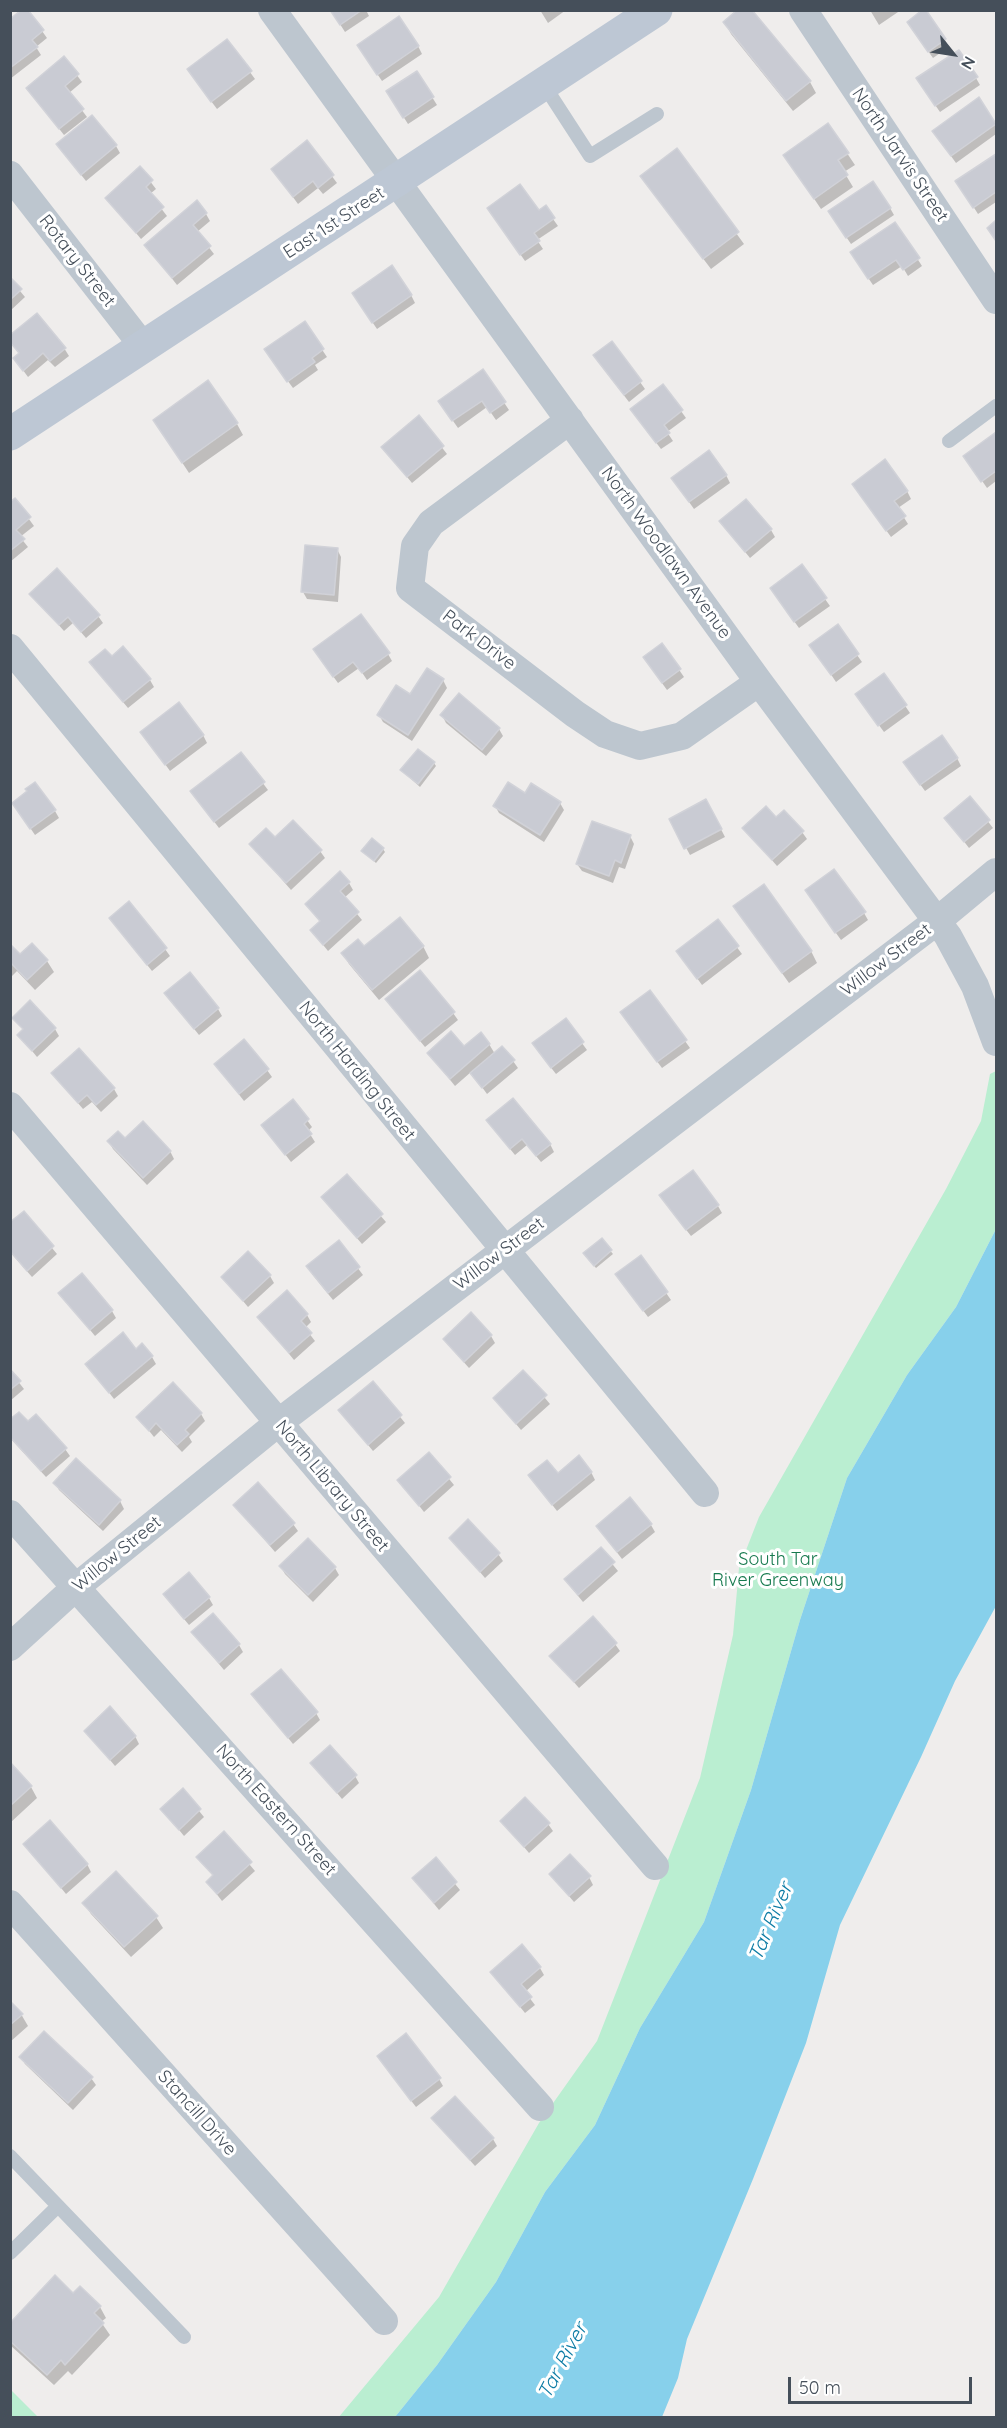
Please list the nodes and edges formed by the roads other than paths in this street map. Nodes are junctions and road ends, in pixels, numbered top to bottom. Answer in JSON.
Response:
{"nodes":[{"id":1,"x":272,"y":10,"type":"edge"},
{"id":2,"x":656,"y":10,"type":"edge"},
{"id":3,"x":803,"y":10,"type":"edge"},
{"id":4,"x":544,"y":85,"type":"junction"},
{"id":5,"x":657,"y":114,"type":"dead end"},
{"id":6,"x":10,"y":175,"type":"edge"},
{"id":7,"x":398,"y":181,"type":"junction"},
{"id":8,"x":996,"y":300,"type":"edge"},
{"id":9,"x":143,"y":346,"type":"junction"},
{"id":10,"x":996,"y":406,"type":"edge"},
{"id":11,"x":570,"y":420,"type":"junction"},
{"id":12,"x":10,"y":434,"type":"edge"},
{"id":13,"x":949,"y":441,"type":"dead end"},
{"id":14,"x":10,"y":648,"type":"edge"},
{"id":15,"x":759,"y":682,"type":"junction"},
{"id":16,"x":996,"y":872,"type":"edge"},
{"id":17,"x":937,"y":921,"type":"junction"},
{"id":18,"x":996,"y":1042,"type":"edge"},
{"id":19,"x":10,"y":1106,"type":"edge"},
{"id":20,"x":505,"y":1250,"type":"junction"},
{"id":21,"x":278,"y":1423,"type":"junction"},
{"id":22,"x":705,"y":1493,"type":"dead end"},
{"id":23,"x":10,"y":1514,"type":"edge"},
{"id":24,"x":76,"y":1587,"type":"junction"},
{"id":25,"x":10,"y":1647,"type":"edge"},
{"id":26,"x":655,"y":1866,"type":"dead end"},
{"id":27,"x":10,"y":1904,"type":"edge"},
{"id":28,"x":540,"y":2107,"type":"dead end"},
{"id":29,"x":10,"y":2156,"type":"edge"},
{"id":30,"x":58,"y":2206,"type":"junction"},
{"id":31,"x":10,"y":2253,"type":"edge"},
{"id":32,"x":384,"y":2321,"type":"dead end"},
{"id":33,"x":184,"y":2337,"type":"dead end"}],
"edges":[{"from":1,"to":7,"type":"street","name":"North Woodlawn Avenue"},
{"from":2,"to":4,"type":"street","name":"East 1st Street"},
{"from":3,"to":8,"type":"street","name":"North Jarvis Street"},
{"from":4,"to":5,"type":"lane"},
{"from":4,"to":7,"type":"street","name":"East 1st Street"},
{"from":6,"to":9,"type":"street","name":"Rotary Street"},
{"from":7,"to":9,"type":"street","name":"East 1st Street"},
{"from":7,"to":11,"type":"street","name":"North Woodlawn Avenue"},
{"from":9,"to":12,"type":"street","name":"East 1st Street"},
{"from":10,"to":13,"type":"lane"},
{"from":11,"to":15,"type":"street","name":"North Woodlawn Avenue"},
{"from":11,"to":15,"type":"street","name":"Park Drive"},
{"from":14,"to":20,"type":"street","name":"North Harding Street"},
{"from":15,"to":17,"type":"street","name":"North Woodlawn Avenue"},
{"from":16,"to":17,"type":"street","name":"Willow Street"},
{"from":17,"to":18,"type":"street","name":"North Woodlawn Avenue"},
{"from":17,"to":20,"type":"street","name":"Willow Street"},
{"from":19,"to":21,"type":"street","name":"North Library Street"},
{"from":20,"to":21,"type":"street","name":"Willow Street"},
{"from":20,"to":22,"type":"street","name":"North Harding Street"},
{"from":21,"to":24,"type":"street","name":"Willow Street"},
{"from":21,"to":26,"type":"street","name":"North Library Street"},
{"from":23,"to":24,"type":"street","name":"North Eastern Street"},
{"from":24,"to":25,"type":"street","name":"Willow Street"},
{"from":24,"to":28,"type":"street","name":"North Eastern Street"},
{"from":27,"to":32,"type":"street","name":"Stancill Drive"},
{"from":29,"to":30,"type":"lane"},
{"from":30,"to":31,"type":"lane"},
{"from":30,"to":33,"type":"lane"}]}
